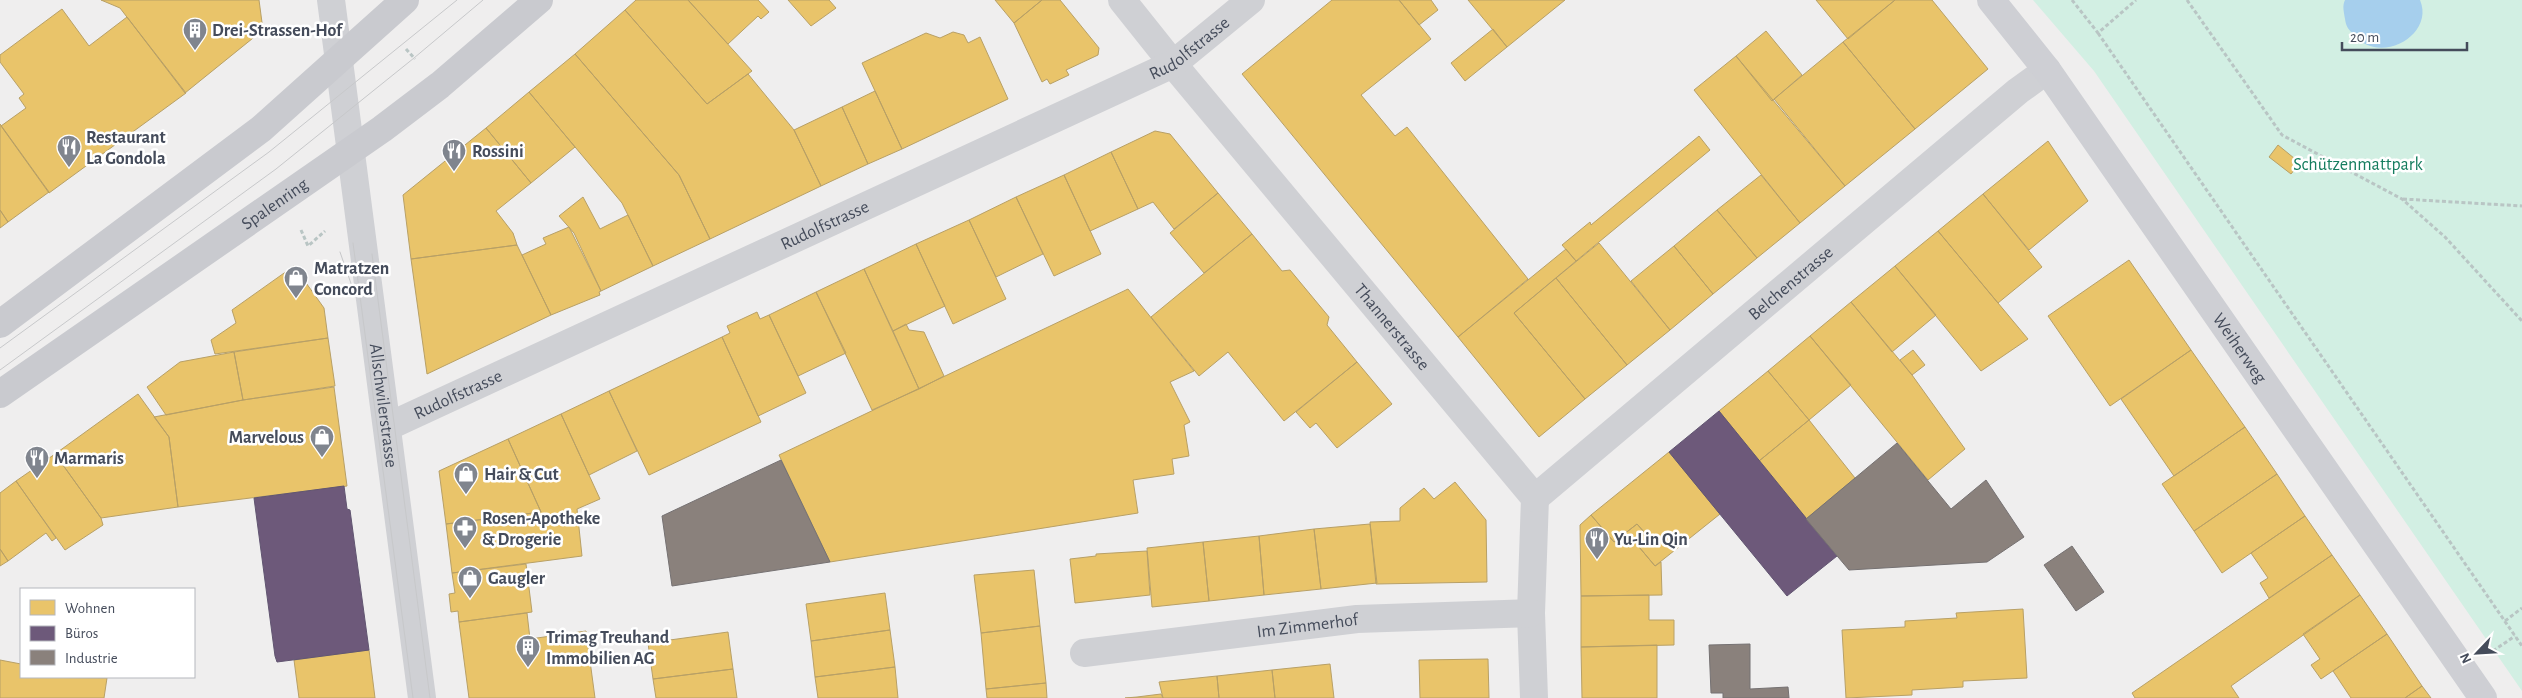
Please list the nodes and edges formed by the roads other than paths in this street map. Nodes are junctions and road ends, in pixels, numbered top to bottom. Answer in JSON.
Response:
{"nodes":[{"id":1,"x":331,"y":0,"type":"edge"},
{"id":2,"x":405,"y":0,"type":"edge"},
{"id":3,"x":539,"y":0,"type":"edge"},
{"id":4,"x":1122,"y":0,"type":"edge"},
{"id":5,"x":1251,"y":0,"type":"edge"},
{"id":6,"x":1991,"y":0,"type":"edge"},
{"id":7,"x":338,"y":59,"type":"junction"},
{"id":8,"x":1173,"y":64,"type":"junction"},
{"id":9,"x":2047,"y":70,"type":"junction"},
{"id":10,"x":349,"y":152,"type":"junction"},
{"id":11,"x":0,"y":324,"type":"edge"},
{"id":12,"x":0,"y":394,"type":"edge"},
{"id":13,"x":386,"y":427,"type":"junction"},
{"id":14,"x":1535,"y":498,"type":"junction"},
{"id":15,"x":1531,"y":613,"type":"junction"},
{"id":16,"x":1084,"y":653,"type":"dead end"},
{"id":17,"x":422,"y":698,"type":"edge"},
{"id":18,"x":1534,"y":698,"type":"edge"},
{"id":19,"x":2483,"y":698,"type":"edge"}],
"edges":[{"from":1,"to":7,"type":"street","name":"Allschwilerstrasse"},
{"from":2,"to":7,"type":"main road"},
{"from":3,"to":10,"type":"main road","name":"Spalenring"},
{"from":4,"to":8,"type":"street","name":"Thannerstrasse"},
{"from":5,"to":8,"type":"street","name":"Rudolfstrasse"},
{"from":6,"to":9,"type":"street","name":"Weiherweg"},
{"from":7,"to":10,"type":"street","name":"Allschwilerstrasse"},
{"from":7,"to":11,"type":"main road"},
{"from":8,"to":13,"type":"street","name":"Rudolfstrasse"},
{"from":8,"to":14,"type":"street","name":"Thannerstrasse"},
{"from":9,"to":14,"type":"street","name":"Belchenstrasse"},
{"from":9,"to":19,"type":"street","name":"Weiherweg"},
{"from":10,"to":12,"type":"main road","name":"Spalenring"},
{"from":10,"to":13,"type":"street","name":"Allschwilerstrasse"},
{"from":13,"to":17,"type":"street","name":"Allschwilerstrasse"},
{"from":14,"to":15,"type":"street"},
{"from":15,"to":16,"type":"street","name":"Im Zimmerhof"},
{"from":15,"to":18,"type":"street"}]}
